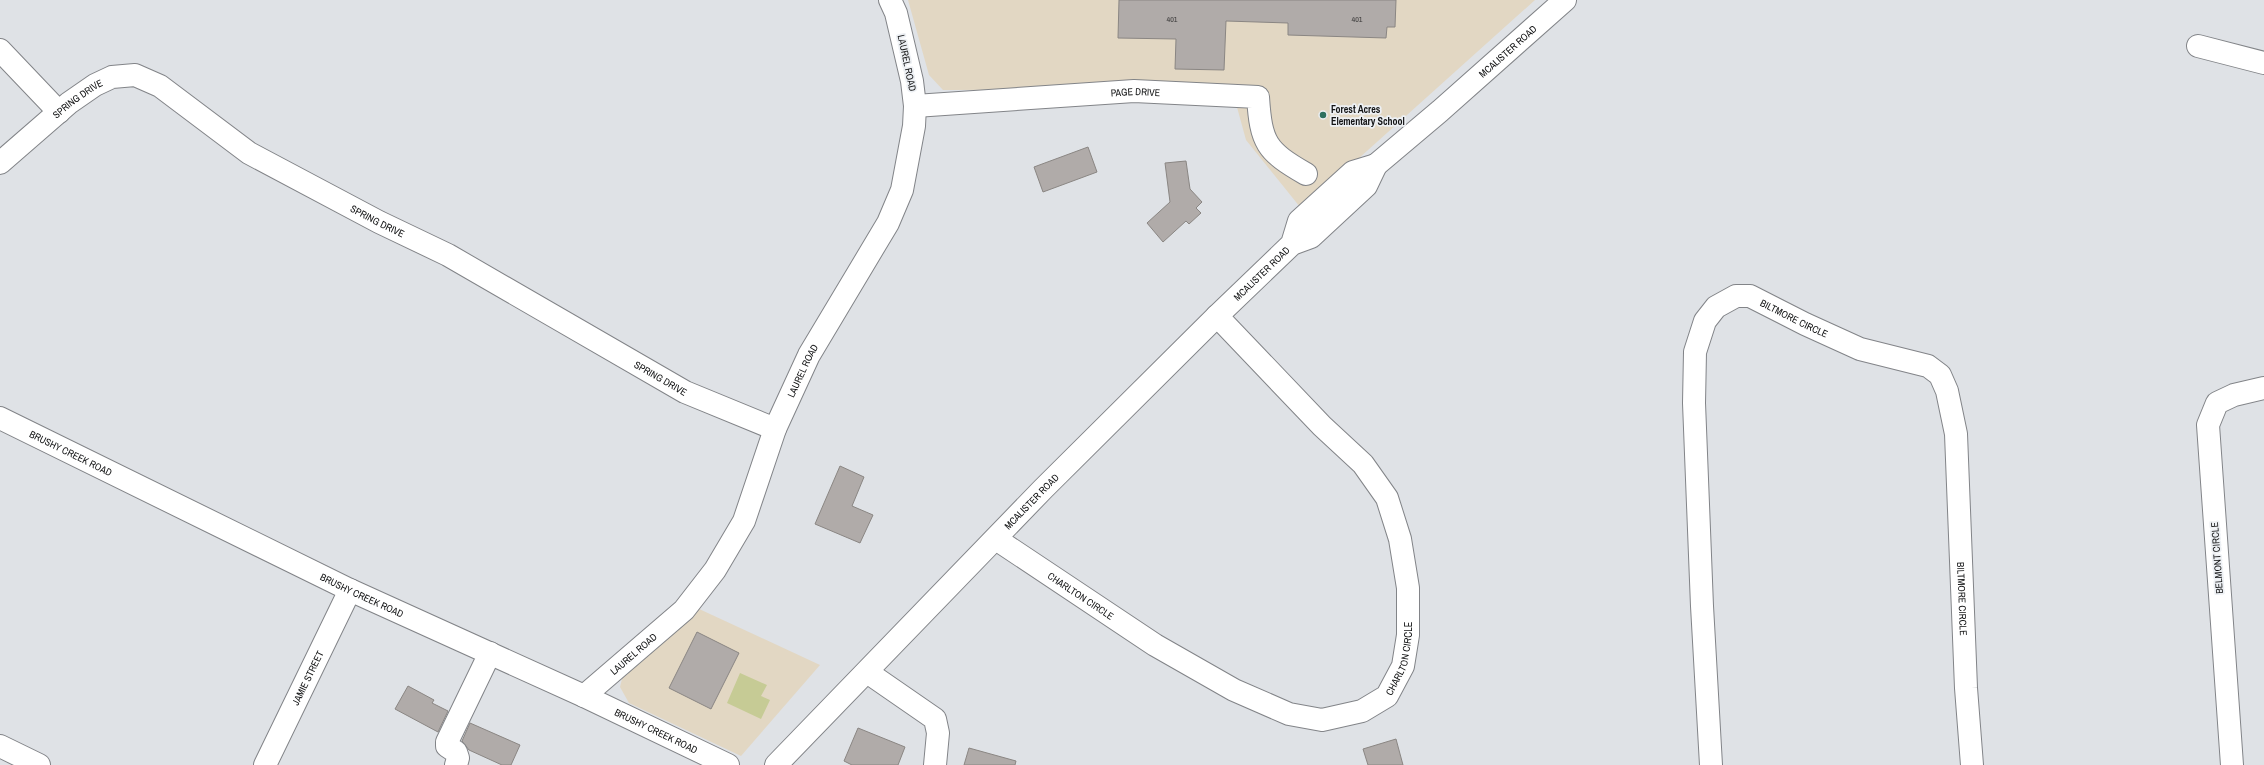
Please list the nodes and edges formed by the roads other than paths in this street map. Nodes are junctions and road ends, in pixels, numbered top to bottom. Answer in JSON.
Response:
{"nodes":[{"id":1,"x":890,"y":0,"type":"edge"},
{"id":2,"x":1565,"y":0,"type":"edge"},
{"id":3,"x":2198,"y":46,"type":"dead end"},
{"id":4,"x":0,"y":50,"type":"edge"},
{"id":5,"x":2264,"y":63,"type":"edge"},
{"id":6,"x":915,"y":106,"type":"junction"},
{"id":7,"x":59,"y":112,"type":"junction"},
{"id":8,"x":0,"y":163,"type":"edge"},
{"id":9,"x":1376,"y":164,"type":"junction"},
{"id":10,"x":1306,"y":174,"type":"junction"},
{"id":11,"x":1345,"y":179,"type":"junction"},
{"id":12,"x":1314,"y":208,"type":"junction"},
{"id":13,"x":1292,"y":244,"type":"junction"},
{"id":14,"x":1217,"y":316,"type":"junction"},
{"id":15,"x":2264,"y":388,"type":"edge"},
{"id":16,"x":0,"y":418,"type":"edge"},
{"id":17,"x":775,"y":429,"type":"junction"},
{"id":18,"x":996,"y":539,"type":"junction"},
{"id":19,"x":350,"y":590,"type":"junction"},
{"id":20,"x":490,"y":653,"type":"junction"},
{"id":21,"x":867,"y":672,"type":"junction"},
{"id":22,"x":584,"y":696,"type":"junction"},
{"id":23,"x":0,"y":746,"type":"edge"},
{"id":24,"x":39,"y":765,"type":"edge"},
{"id":25,"x":265,"y":765,"type":"edge"},
{"id":26,"x":456,"y":765,"type":"edge"},
{"id":27,"x":728,"y":765,"type":"edge"},
{"id":28,"x":776,"y":765,"type":"edge"},
{"id":29,"x":935,"y":765,"type":"edge"},
{"id":30,"x":1711,"y":765,"type":"edge"},
{"id":31,"x":1972,"y":765,"type":"edge"},
{"id":32,"x":2232,"y":765,"type":"edge"}],
"edges":[{"from":1,"to":6,"type":"street","name":"LAUREL ROAD"},
{"from":2,"to":9,"type":"street","name":"MCALISTER ROAD"},
{"from":3,"to":5,"type":"street"},
{"from":4,"to":7,"type":"street"},
{"from":6,"to":10,"type":"street","name":"PAGE DRIVE"},
{"from":6,"to":17,"type":"street","name":"LAUREL ROAD"},
{"from":7,"to":8,"type":"street","name":"SPRING DRIVE"},
{"from":7,"to":17,"type":"street","name":"SPRING DRIVE"},
{"from":9,"to":11,"type":"street","name":"MCALISTER ROAD"},
{"from":9,"to":13,"type":"street","name":"MCALISTER ROAD"},
{"from":10,"to":11,"type":"street","name":"PAGE DRIVE"},
{"from":10,"to":12,"type":"street"},
{"from":11,"to":12,"type":"street","name":"MCALISTER ROAD"},
{"from":12,"to":13,"type":"street","name":"MCALISTER ROAD"},
{"from":13,"to":14,"type":"street","name":"MCALISTER ROAD"},
{"from":14,"to":18,"type":"street","name":"MCALISTER ROAD"},
{"from":14,"to":18,"type":"street","name":"CHARLTON CIRCLE"},
{"from":15,"to":32,"type":"street","name":"BELMONT CIRCLE"},
{"from":16,"to":19,"type":"street","name":"BRUSHY CREEK ROAD"},
{"from":17,"to":22,"type":"street","name":"LAUREL ROAD"},
{"from":18,"to":21,"type":"street","name":"MCALISTER ROAD"},
{"from":19,"to":20,"type":"street","name":"BRUSHY CREEK ROAD"},
{"from":19,"to":25,"type":"street","name":"JAMIE STREET"},
{"from":20,"to":22,"type":"street","name":"BRUSHY CREEK ROAD"},
{"from":20,"to":26,"type":"street"},
{"from":21,"to":28,"type":"street","name":"MCALISTER ROAD"},
{"from":21,"to":29,"type":"street"},
{"from":22,"to":27,"type":"street","name":"BRUSHY CREEK ROAD"},
{"from":23,"to":24,"type":"street"},
{"from":30,"to":31,"type":"street","name":"BILTMORE CIRCLE"}]}
